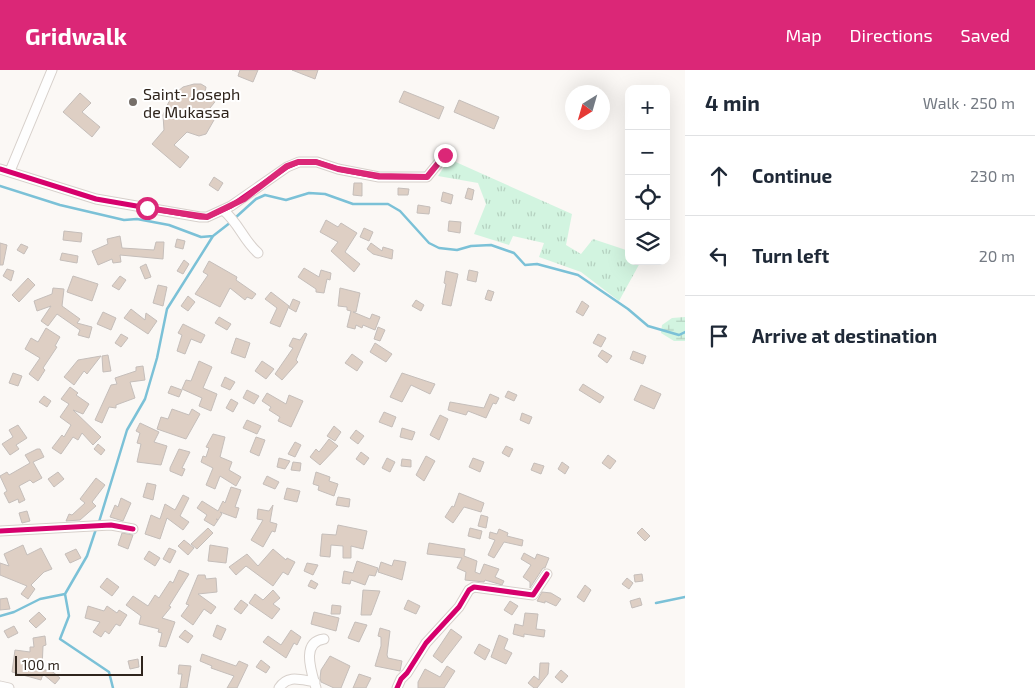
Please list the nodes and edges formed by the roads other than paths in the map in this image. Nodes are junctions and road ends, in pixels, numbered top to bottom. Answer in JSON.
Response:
{"nodes":[{"id":1,"x":52,"y":70,"type":"edge"},
{"id":2,"x":450,"y":153,"type":"dead end"},
{"id":3,"x":0,"y":169,"type":"edge"},
{"id":4,"x":10,"y":171,"type":"junction"},
{"id":5,"x":223,"y":210,"type":"junction"},
{"id":6,"x":258,"y":253,"type":"dead end"},
{"id":7,"x":134,"y":529,"type":"dead end"},
{"id":8,"x":0,"y":531,"type":"edge"},
{"id":9,"x":547,"y":574,"type":"dead end"},
{"id":10,"x":324,"y":639,"type":"dead end"},
{"id":11,"x":316,"y":685,"type":"edge"},
{"id":12,"x":0,"y":686,"type":"edge"},
{"id":13,"x":10,"y":688,"type":"edge"},
{"id":14,"x":279,"y":688,"type":"edge"},
{"id":15,"x":397,"y":688,"type":"edge"}],
"edges":[{"from":1,"to":4,"type":"street"},
{"from":2,"to":5,"type":"street"},
{"from":3,"to":4,"type":"street"},
{"from":4,"to":5,"type":"street"},
{"from":5,"to":6,"type":"street"},
{"from":7,"to":8,"type":"street"},
{"from":9,"to":15,"type":"street"},
{"from":10,"to":11,"type":"street"},
{"from":11,"to":14,"type":"street"},
{"from":12,"to":13,"type":"street"}]}
